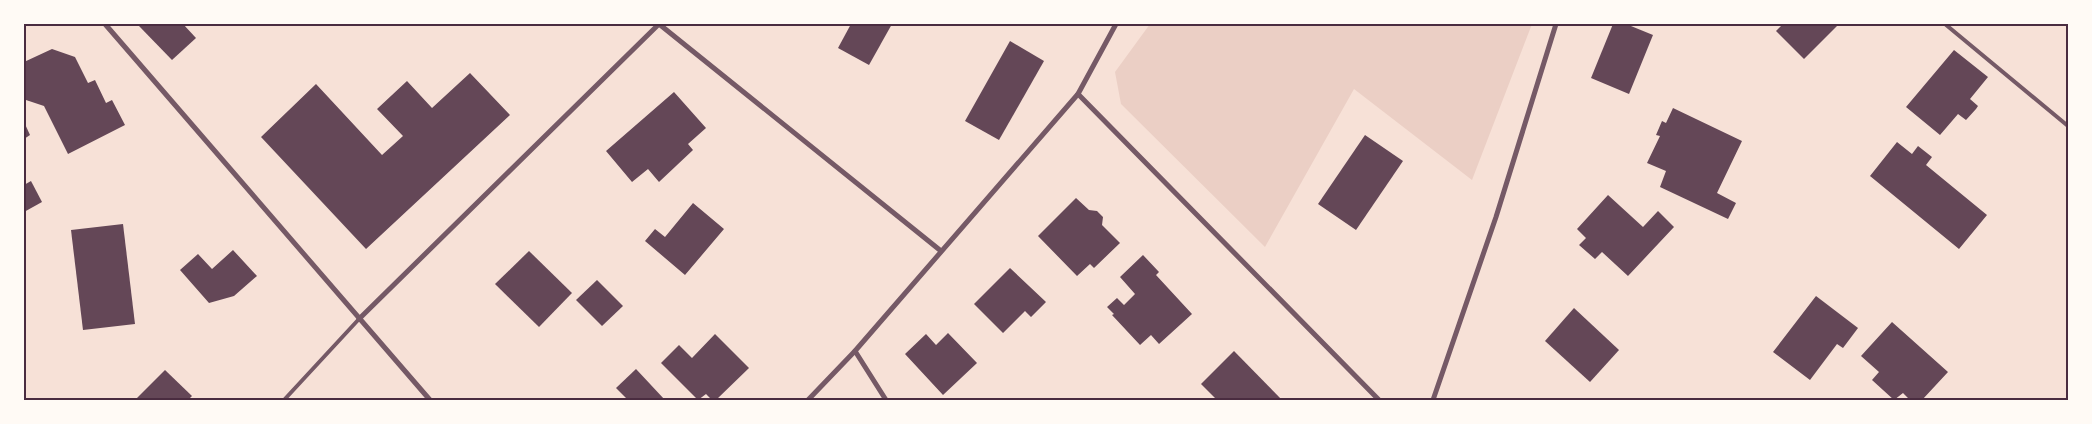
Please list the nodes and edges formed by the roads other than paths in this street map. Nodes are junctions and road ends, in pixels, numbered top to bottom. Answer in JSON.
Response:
{"nodes":[{"id":1,"x":105,"y":24,"type":"edge"},
{"id":2,"x":659,"y":24,"type":"edge"},
{"id":3,"x":1116,"y":24,"type":"edge"},
{"id":4,"x":1556,"y":24,"type":"edge"},
{"id":5,"x":1945,"y":24,"type":"edge"},
{"id":6,"x":1078,"y":94,"type":"junction"},
{"id":7,"x":2068,"y":126,"type":"edge"},
{"id":8,"x":941,"y":251,"type":"junction"},
{"id":9,"x":359,"y":319,"type":"junction"},
{"id":10,"x":855,"y":351,"type":"junction"},
{"id":11,"x":284,"y":400,"type":"edge"},
{"id":12,"x":430,"y":400,"type":"edge"},
{"id":13,"x":808,"y":400,"type":"edge"},
{"id":14,"x":886,"y":400,"type":"edge"},
{"id":15,"x":1379,"y":400,"type":"edge"},
{"id":16,"x":1433,"y":400,"type":"edge"}],
"edges":[{"from":1,"to":9,"type":"street"},
{"from":2,"to":8,"type":"street"},
{"from":2,"to":9,"type":"street"},
{"from":3,"to":6,"type":"street"},
{"from":4,"to":16,"type":"street"},
{"from":5,"to":7,"type":"lane"},
{"from":6,"to":8,"type":"street"},
{"from":6,"to":15,"type":"street"},
{"from":8,"to":10,"type":"street"},
{"from":9,"to":11,"type":"lane"},
{"from":9,"to":12,"type":"street"},
{"from":10,"to":13,"type":"street"},
{"from":10,"to":14,"type":"street"}]}
